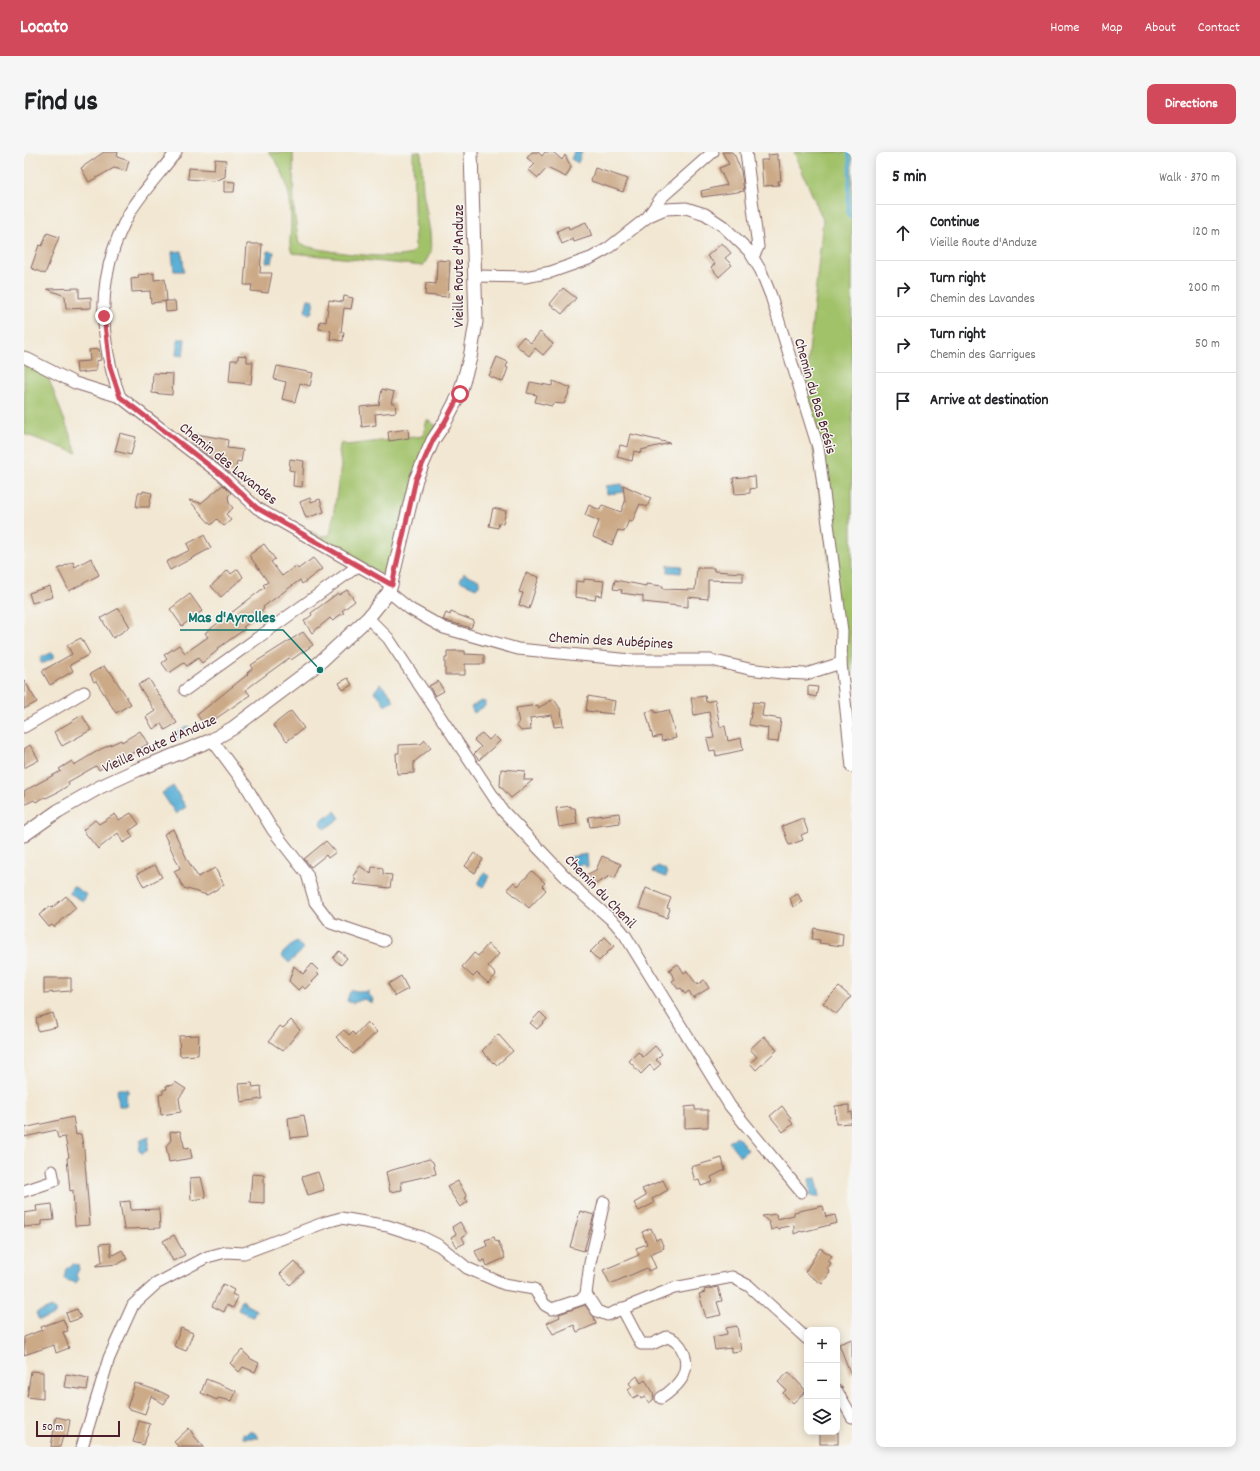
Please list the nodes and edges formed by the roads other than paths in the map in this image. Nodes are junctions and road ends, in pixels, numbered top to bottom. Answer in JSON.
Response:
{"nodes":[{"id":1,"x":176,"y":152,"type":"edge"},
{"id":2,"x":471,"y":152,"type":"edge"},
{"id":3,"x":713,"y":152,"type":"edge"},
{"id":4,"x":746,"y":152,"type":"edge"},
{"id":5,"x":649,"y":216,"type":"junction"},
{"id":6,"x":753,"y":257,"type":"junction"},
{"id":7,"x":475,"y":276,"type":"junction"},
{"id":8,"x":24,"y":357,"type":"edge"},
{"id":9,"x":120,"y":397,"type":"junction"},
{"id":10,"x":358,"y":566,"type":"junction"},
{"id":11,"x":390,"y":588,"type":"junction"},
{"id":12,"x":368,"y":618,"type":"junction"},
{"id":13,"x":841,"y":663,"type":"junction"},
{"id":14,"x":185,"y":690,"type":"dead end"},
{"id":15,"x":84,"y":692,"type":"dead end"},
{"id":16,"x":24,"y":726,"type":"edge"},
{"id":17,"x":212,"y":740,"type":"junction"},
{"id":18,"x":852,"y":767,"type":"edge"},
{"id":19,"x":24,"y":835,"type":"edge"},
{"id":20,"x":384,"y":941,"type":"dead end"},
{"id":21,"x":52,"y":1171,"type":"dead end"},
{"id":22,"x":24,"y":1191,"type":"edge"},
{"id":23,"x":801,"y":1192,"type":"dead end"},
{"id":24,"x":604,"y":1202,"type":"dead end"},
{"id":25,"x":586,"y":1294,"type":"junction"},
{"id":26,"x":622,"y":1308,"type":"junction"},
{"id":27,"x":804,"y":1336,"type":"edge"},
{"id":28,"x":840,"y":1396,"type":"edge"},
{"id":29,"x":661,"y":1398,"type":"dead end"},
{"id":30,"x":852,"y":1417,"type":"edge"},
{"id":31,"x":82,"y":1447,"type":"edge"}],
"edges":[{"from":1,"to":9,"type":"street"},
{"from":2,"to":7,"type":"street","name":"Vieille Route d'Anduze"},
{"from":3,"to":5,"type":"street","name":"Chemin du Bas Brésis"},
{"from":4,"to":6,"type":"street"},
{"from":5,"to":6,"type":"street","name":"Chemin du Bas Brésis"},
{"from":5,"to":7,"type":"street","name":"Chemin du Bas Brésis"},
{"from":6,"to":13,"type":"street","name":"Chemin du Bas Brésis"},
{"from":7,"to":11,"type":"street","name":"Vieille Route d'Anduze"},
{"from":8,"to":9,"type":"street","name":"Chemin des Lavandes"},
{"from":9,"to":10,"type":"street","name":"Chemin des Lavandes"},
{"from":10,"to":11,"type":"street","name":"Chemin des Lavandes"},
{"from":10,"to":14,"type":"street"},
{"from":11,"to":12,"type":"street","name":"Vieille Route d'Anduze"},
{"from":11,"to":13,"type":"street","name":"Chemin des Aubépines"},
{"from":12,"to":17,"type":"street","name":"Vieille Route d'Anduze"},
{"from":12,"to":23,"type":"street","name":"Chemin du Chenil"},
{"from":13,"to":18,"type":"street","name":"Chemin du Bas Brésis"},
{"from":15,"to":16,"type":"street"},
{"from":17,"to":19,"type":"street","name":"Vieille Route d'Anduze"},
{"from":17,"to":20,"type":"street"},
{"from":21,"to":22,"type":"street"},
{"from":24,"to":25,"type":"street"},
{"from":25,"to":26,"type":"street"},
{"from":25,"to":31,"type":"street"},
{"from":26,"to":27,"type":"street"},
{"from":26,"to":29,"type":"street"},
{"from":28,"to":30,"type":"street"}]}
